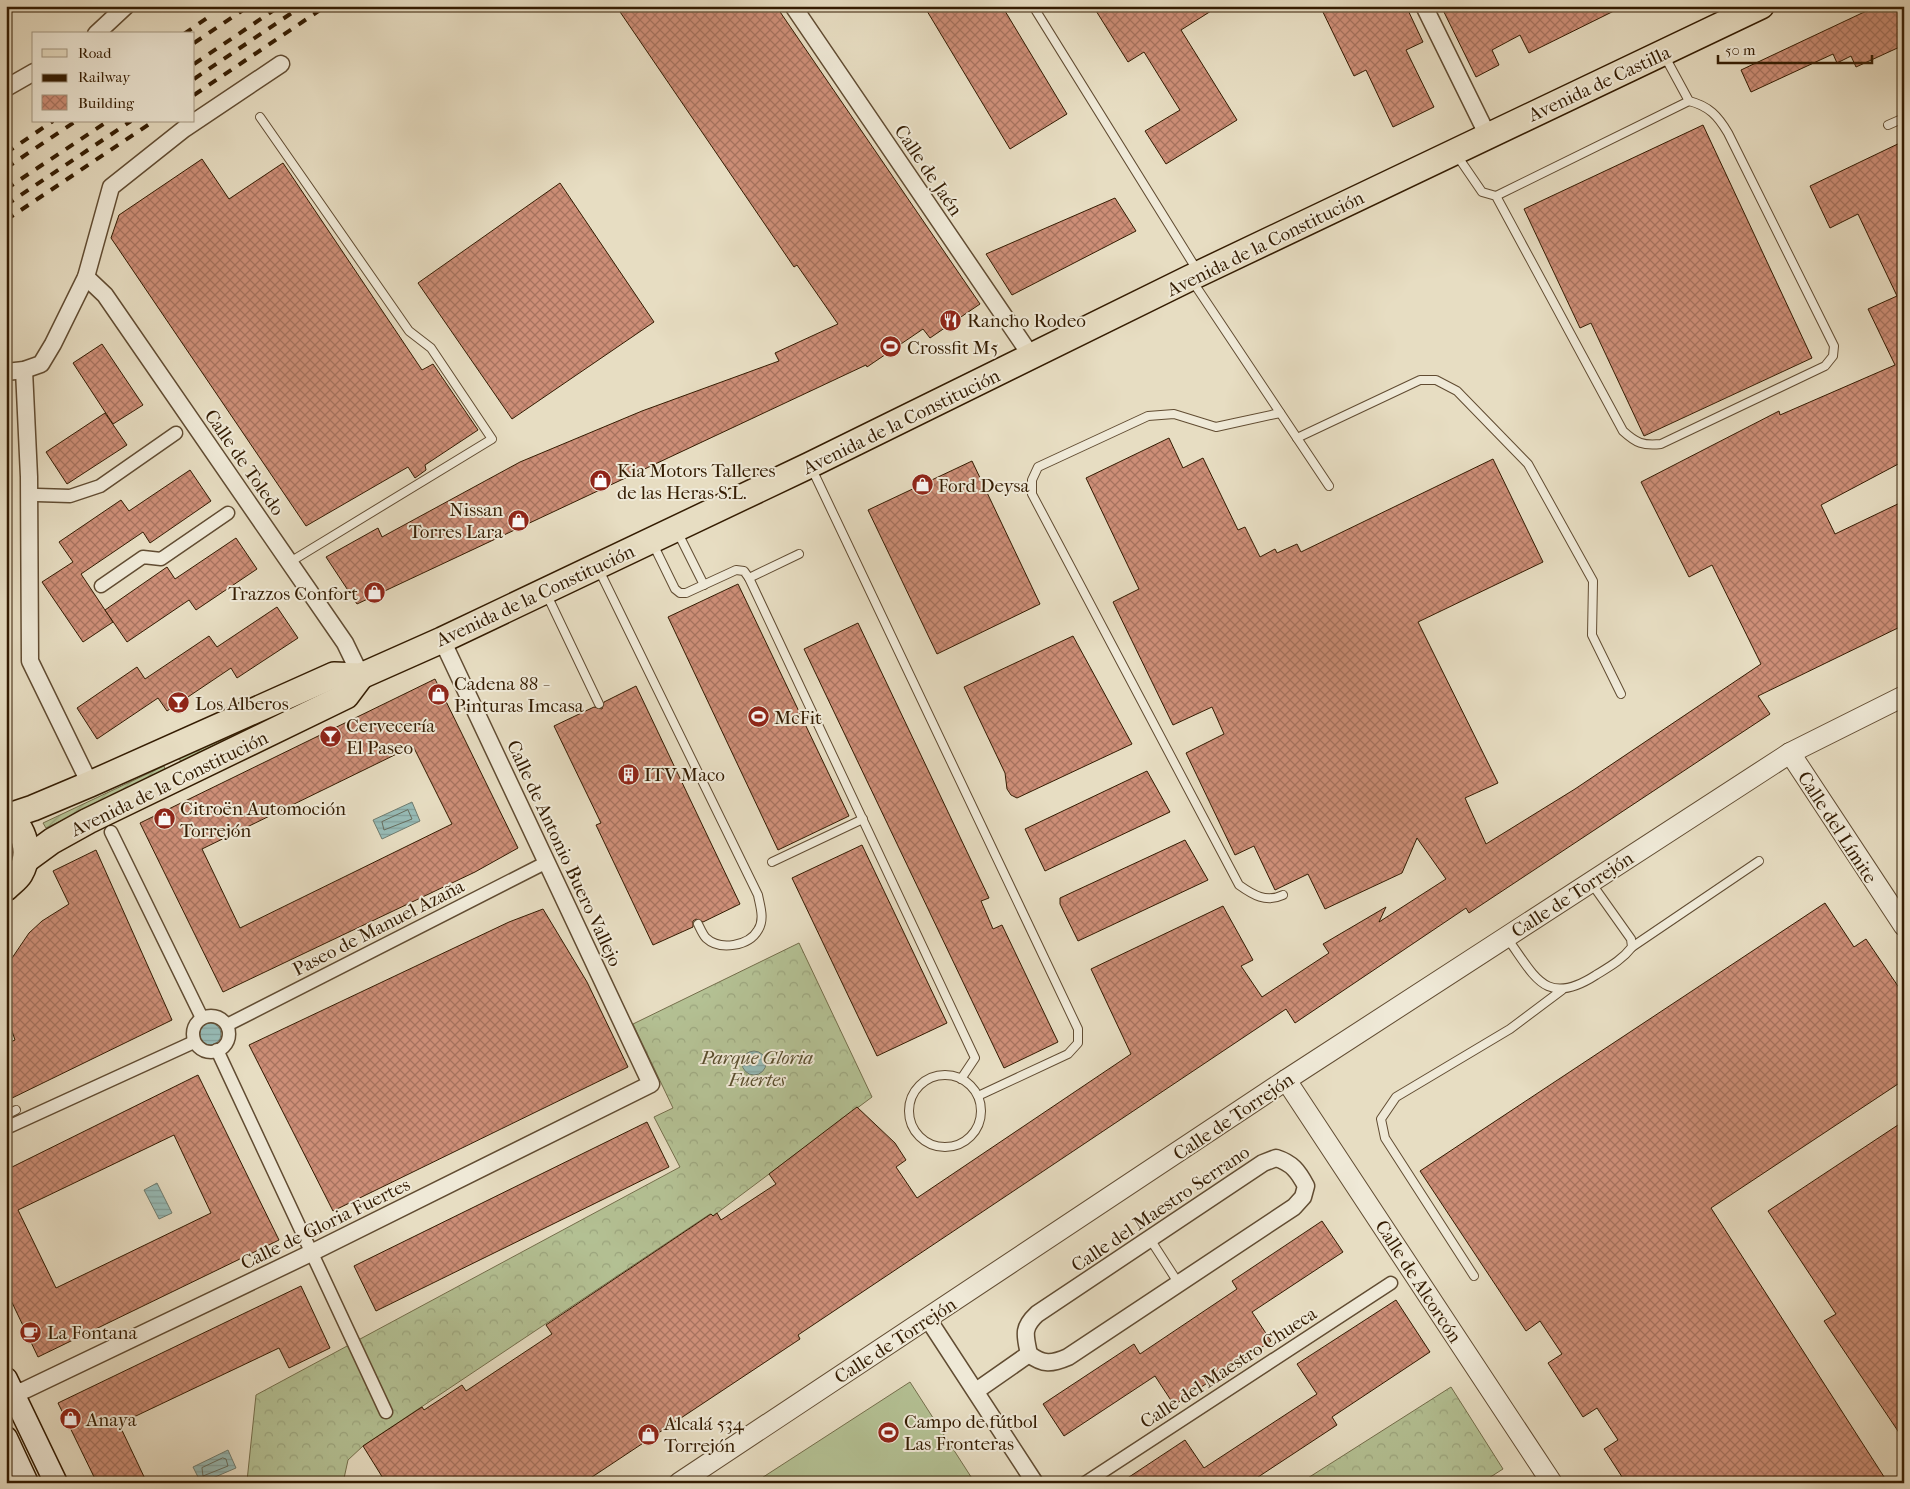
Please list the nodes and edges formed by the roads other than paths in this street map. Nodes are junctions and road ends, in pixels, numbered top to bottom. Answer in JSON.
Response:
{"nodes":[{"id":1,"x":126,"y":6,"type":"edge"},
{"id":2,"x":793,"y":6,"type":"edge"},
{"id":3,"x":1033,"y":6,"type":"edge"},
{"id":4,"x":1424,"y":6,"type":"edge"},
{"id":5,"x":1761,"y":6,"type":"edge"},
{"id":6,"x":98,"y":32,"type":"edge"},
{"id":7,"x":1663,"y":53,"type":"junction"},
{"id":8,"x":281,"y":64,"type":"dead end"},
{"id":9,"x":30,"y":74,"type":"edge"},
{"id":10,"x":6,"y":80,"type":"edge"},
{"id":11,"x":6,"y":88,"type":"edge"},
{"id":12,"x":1689,"y":101,"type":"junction"},
{"id":13,"x":260,"y":117,"type":"dead end"},
{"id":14,"x":1904,"y":118,"type":"edge"},
{"id":15,"x":194,"y":122,"type":"edge"},
{"id":16,"x":195,"y":122,"type":"edge"},
{"id":17,"x":1888,"y":125,"type":"dead end"},
{"id":18,"x":1488,"y":136,"type":"junction"},
{"id":19,"x":1446,"y":156,"type":"junction"},
{"id":20,"x":1496,"y":196,"type":"junction"},
{"id":21,"x":86,"y":276,"type":"junction"},
{"id":22,"x":1195,"y":276,"type":"junction"},
{"id":23,"x":1032,"y":357,"type":"junction"},
{"id":24,"x":24,"y":370,"type":"junction"},
{"id":25,"x":6,"y":372,"type":"edge"},
{"id":26,"x":1280,"y":413,"type":"junction"},
{"id":27,"x":176,"y":433,"type":"dead end"},
{"id":28,"x":1297,"y":438,"type":"junction"},
{"id":29,"x":810,"y":465,"type":"junction"},
{"id":30,"x":1329,"y":486,"type":"dead end"},
{"id":31,"x":37,"y":495,"type":"dead end"},
{"id":32,"x":228,"y":513,"type":"dead end"},
{"id":33,"x":676,"y":528,"type":"junction"},
{"id":34,"x":651,"y":540,"type":"junction"},
{"id":35,"x":799,"y":554,"type":"dead end"},
{"id":36,"x":290,"y":562,"type":"junction"},
{"id":37,"x":597,"y":566,"type":"junction"},
{"id":38,"x":749,"y":578,"type":"junction"},
{"id":39,"x":704,"y":585,"type":"junction"},
{"id":40,"x":101,"y":586,"type":"dead end"},
{"id":41,"x":545,"y":591,"type":"junction"},
{"id":42,"x":442,"y":640,"type":"junction"},
{"id":43,"x":361,"y":676,"type":"junction"},
{"id":44,"x":1622,"y":694,"type":"dead end"},
{"id":45,"x":1904,"y":696,"type":"edge"},
{"id":46,"x":599,"y":704,"type":"dead end"},
{"id":47,"x":1790,"y":753,"type":"junction"},
{"id":48,"x":90,"y":784,"type":"junction"},
{"id":49,"x":7,"y":815,"type":"edge"},
{"id":50,"x":863,"y":819,"type":"junction"},
{"id":51,"x":111,"y":832,"type":"dead end"},
{"id":52,"x":26,"y":860,"type":"junction"},
{"id":53,"x":1759,"y":861,"type":"dead end"},
{"id":54,"x":547,"y":862,"type":"junction"},
{"id":55,"x":772,"y":862,"type":"dead end"},
{"id":56,"x":1591,"y":882,"type":"junction"},
{"id":57,"x":6,"y":888,"type":"edge"},
{"id":58,"x":1283,"y":895,"type":"dead end"},
{"id":59,"x":698,"y":924,"type":"dead end"},
{"id":60,"x":1904,"y":926,"type":"edge"},
{"id":61,"x":1506,"y":937,"type":"junction"},
{"id":62,"x":1632,"y":947,"type":"junction"},
{"id":63,"x":1562,"y":990,"type":"junction"},
{"id":64,"x":202,"y":1018,"type":"junction"},
{"id":65,"x":227,"y":1025,"type":"junction"},
{"id":66,"x":194,"y":1042,"type":"junction"},
{"id":67,"x":218,"y":1050,"type":"junction"},
{"id":68,"x":961,"y":1079,"type":"junction"},
{"id":69,"x":1286,"y":1080,"type":"junction"},
{"id":70,"x":651,"y":1084,"type":"joint"},
{"id":71,"x":978,"y":1096,"type":"junction"},
{"id":72,"x":16,"y":1110,"type":"dead end"},
{"id":73,"x":6,"y":1115,"type":"edge"},
{"id":74,"x":6,"y":1128,"type":"edge"},
{"id":75,"x":1150,"y":1239,"type":"junction"},
{"id":76,"x":311,"y":1253,"type":"junction"},
{"id":77,"x":1474,"y":1276,"type":"dead end"},
{"id":78,"x":1391,"y":1282,"type":"dead end"},
{"id":79,"x":1179,"y":1284,"type":"junction"},
{"id":80,"x":928,"y":1319,"type":"junction"},
{"id":81,"x":1029,"y":1354,"type":"junction"},
{"id":82,"x":10,"y":1386,"type":"edge"},
{"id":83,"x":976,"y":1391,"type":"junction"},
{"id":84,"x":386,"y":1412,"type":"dead end"},
{"id":85,"x":6,"y":1438,"type":"edge"},
{"id":86,"x":27,"y":1483,"type":"edge"},
{"id":87,"x":56,"y":1483,"type":"edge"},
{"id":88,"x":679,"y":1483,"type":"edge"},
{"id":89,"x":1035,"y":1483,"type":"edge"},
{"id":90,"x":1086,"y":1483,"type":"edge"},
{"id":91,"x":1552,"y":1483,"type":"edge"}],
"edges":[{"from":1,"to":6,"type":"street"},
{"from":2,"to":23,"type":"street","name":"Calle de Jaén"},
{"from":3,"to":22,"type":"lane"},
{"from":4,"to":18,"type":"street"},
{"from":5,"to":7,"type":"main road","name":"Avenida de Castilla"},
{"from":7,"to":12,"type":"lane"},
{"from":7,"to":18,"type":"main road","name":"Avenida de Castilla"},
{"from":8,"to":16,"type":"street"},
{"from":9,"to":10,"type":"street"},
{"from":9,"to":11,"type":"street"},
{"from":12,"to":20,"type":"lane"},
{"from":12,"to":20,"type":"lane"},
{"from":13,"to":36,"type":"lane"},
{"from":14,"to":17,"type":"lane"},
{"from":15,"to":21,"type":"street"},
{"from":18,"to":19,"type":"main road","name":"Avenida de Castilla"},
{"from":19,"to":20,"type":"lane"},
{"from":19,"to":22,"type":"main road","name":"Avenida de la Constitución"},
{"from":21,"to":24,"type":"street"},
{"from":21,"to":36,"type":"street","name":"Calle de Toledo"},
{"from":22,"to":23,"type":"main road","name":"Avenida de la Constitución"},
{"from":22,"to":26,"type":"lane"},
{"from":23,"to":29,"type":"main road","name":"Avenida de la Constitución"},
{"from":24,"to":25,"type":"street"},
{"from":24,"to":48,"type":"street"},
{"from":26,"to":28,"type":"lane"},
{"from":26,"to":58,"type":"lane"},
{"from":27,"to":31,"type":"street"},
{"from":28,"to":30,"type":"lane"},
{"from":28,"to":44,"type":"lane"},
{"from":29,"to":33,"type":"main road","name":"Avenida de la Constitución"},
{"from":29,"to":71,"type":"lane"},
{"from":32,"to":40,"type":"street"},
{"from":33,"to":34,"type":"main road","name":"Avenida de la Constitución"},
{"from":33,"to":39,"type":"lane"},
{"from":34,"to":37,"type":"main road","name":"Avenida de la Constitución"},
{"from":34,"to":39,"type":"lane"},
{"from":35,"to":38,"type":"lane"},
{"from":36,"to":43,"type":"street","name":"Calle de Toledo"},
{"from":37,"to":41,"type":"main road","name":"Avenida de la Constitución"},
{"from":37,"to":59,"type":"lane"},
{"from":38,"to":39,"type":"lane"},
{"from":38,"to":50,"type":"lane"},
{"from":41,"to":42,"type":"main road","name":"Avenida de la Constitución"},
{"from":41,"to":46,"type":"lane"},
{"from":42,"to":43,"type":"main road","name":"Avenida de la Constitución"},
{"from":42,"to":54,"type":"street","name":"Calle de Antonio Buero Vallejo"},
{"from":43,"to":48,"type":"main road","name":"Avenida de la Constitución"},
{"from":43,"to":52,"type":"main road","name":"Avenida de la Constitución"},
{"from":45,"to":47,"type":"street","name":"Calle de Torrejón"},
{"from":47,"to":56,"type":"street","name":"Calle de Torrejón"},
{"from":47,"to":60,"type":"street","name":"Calle del Límite"},
{"from":48,"to":49,"type":"main road","name":"Avenida de la Constitución"},
{"from":49,"to":52,"type":"main road"},
{"from":50,"to":55,"type":"lane"},
{"from":50,"to":68,"type":"lane"},
{"from":51,"to":64,"type":"street"},
{"from":52,"to":57,"type":"main road"},
{"from":53,"to":62,"type":"lane"},
{"from":54,"to":65,"type":"street","name":"Paseo de Manuel Azaña"},
{"from":54,"to":70,"type":"street","name":"Calle de Antonio Buero Vallejo"},
{"from":56,"to":61,"type":"street","name":"Calle de Torrejón"},
{"from":56,"to":62,"type":"lane"},
{"from":61,"to":63,"type":"lane"},
{"from":61,"to":69,"type":"street","name":"Calle de Torrejón"},
{"from":62,"to":63,"type":"lane"},
{"from":63,"to":77,"type":"lane"},
{"from":64,"to":65,"type":"street"},
{"from":64,"to":66,"type":"street"},
{"from":65,"to":67,"type":"street"},
{"from":66,"to":67,"type":"street"},
{"from":66,"to":74,"type":"street"},
{"from":67,"to":76,"type":"street"},
{"from":68,"to":71,"type":"lane"},
{"from":68,"to":71,"type":"lane"},
{"from":69,"to":80,"type":"street","name":"Calle de Torrejón"},
{"from":69,"to":91,"type":"street","name":"Calle de Alcorcón"},
{"from":70,"to":76,"type":"street","name":"Calle de Gloria Fuertes"},
{"from":72,"to":73,"type":"lane"},
{"from":75,"to":79,"type":"lane"},
{"from":75,"to":79,"type":"street","name":"Calle del Maestro Serrano"},
{"from":75,"to":81,"type":"street","name":"Calle del Maestro Serrano"},
{"from":76,"to":82,"type":"street","name":"Calle de Gloria Fuertes"},
{"from":76,"to":84,"type":"street"},
{"from":78,"to":90,"type":"street","name":"Calle del Maestro Chueca"},
{"from":79,"to":81,"type":"street","name":"Calle del Maestro Serrano"},
{"from":80,"to":83,"type":"street"},
{"from":80,"to":88,"type":"street","name":"Calle de Torrejón"},
{"from":81,"to":83,"type":"street"},
{"from":82,"to":87,"type":"main road"},
{"from":83,"to":89,"type":"street"},
{"from":85,"to":86,"type":"main road"}]}
